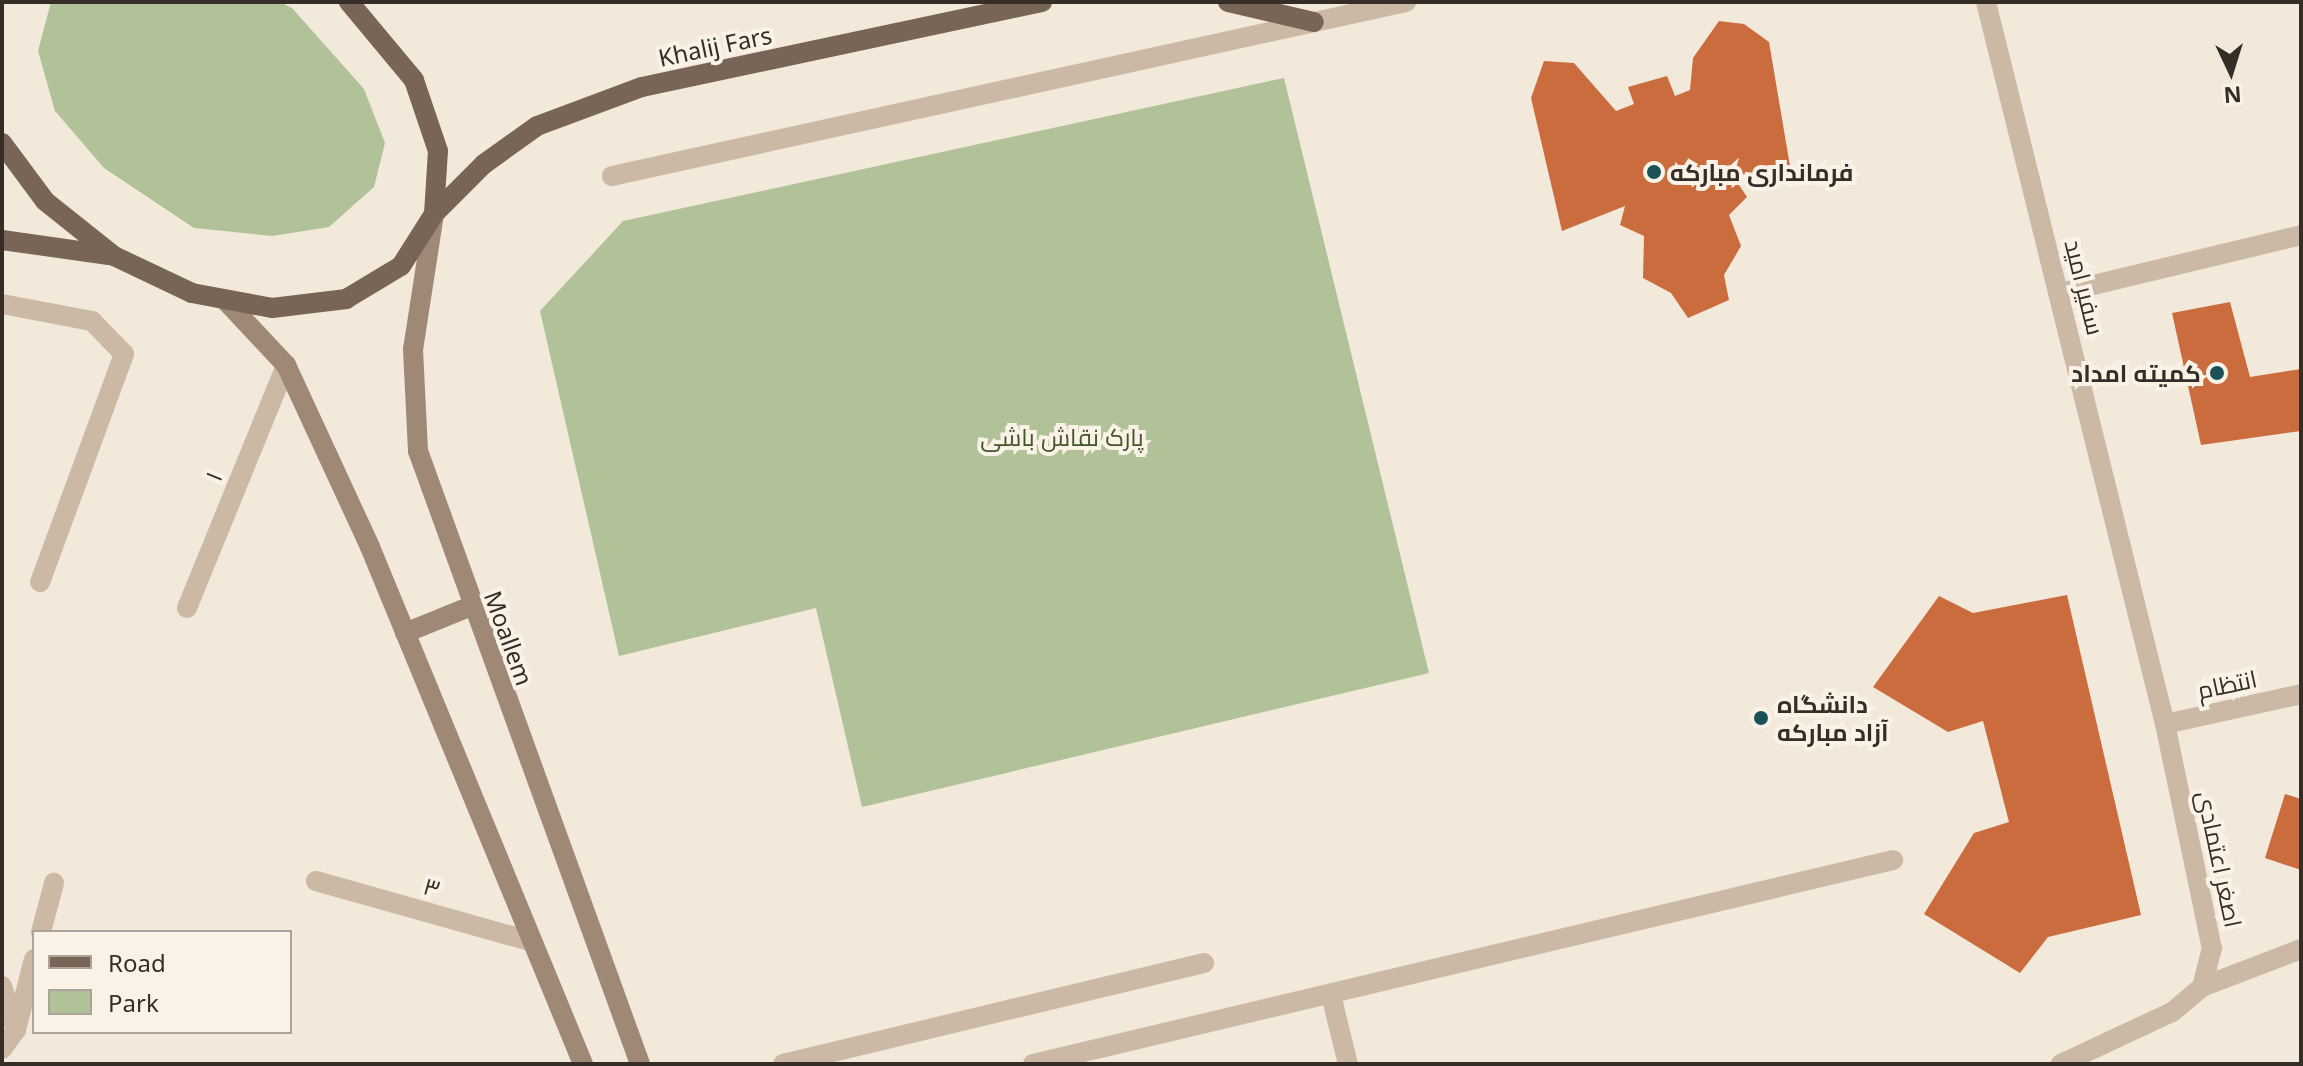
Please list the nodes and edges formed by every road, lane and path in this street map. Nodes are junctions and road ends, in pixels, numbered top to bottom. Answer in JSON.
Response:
{"nodes":[{"id":1,"x":349,"y":2,"type":"edge"},
{"id":2,"x":1042,"y":2,"type":"edge"},
{"id":3,"x":1228,"y":2,"type":"edge"},
{"id":4,"x":1406,"y":2,"type":"edge"},
{"id":5,"x":1986,"y":2,"type":"edge"},
{"id":6,"x":1314,"y":22,"type":"junction"},
{"id":7,"x":2,"y":143,"type":"edge"},
{"id":8,"x":612,"y":176,"type":"dead end"},
{"id":9,"x":434,"y":214,"type":"junction"},
{"id":10,"x":2301,"y":235,"type":"edge"},
{"id":11,"x":2,"y":240,"type":"edge"},
{"id":12,"x":114,"y":256,"type":"junction"},
{"id":13,"x":2060,"y":293,"type":"junction"},
{"id":14,"x":224,"y":299,"type":"junction"},
{"id":15,"x":2,"y":304,"type":"edge"},
{"id":16,"x":286,"y":365,"type":"junction"},
{"id":17,"x":40,"y":582,"type":"dead end"},
{"id":18,"x":469,"y":607,"type":"junction"},
{"id":19,"x":187,"y":608,"type":"dead end"},
{"id":20,"x":405,"y":633,"type":"junction"},
{"id":21,"x":2301,"y":694,"type":"edge"},
{"id":22,"x":2165,"y":724,"type":"junction"},
{"id":23,"x":1893,"y":860,"type":"dead end"},
{"id":24,"x":316,"y":881,"type":"dead end"},
{"id":25,"x":54,"y":883,"type":"dead end"},
{"id":26,"x":42,"y":930,"type":"edge"},
{"id":27,"x":533,"y":942,"type":"junction"},
{"id":28,"x":2301,"y":949,"type":"edge"},
{"id":29,"x":1204,"y":963,"type":"dead end"},
{"id":30,"x":32,"y":967,"type":"edge"},
{"id":31,"x":2,"y":986,"type":"edge"},
{"id":32,"x":2202,"y":987,"type":"junction"},
{"id":33,"x":1331,"y":995,"type":"junction"},
{"id":34,"x":16,"y":1030,"type":"junction"},
{"id":35,"x":2,"y":1049,"type":"edge"},
{"id":36,"x":583,"y":1064,"type":"edge"},
{"id":37,"x":640,"y":1064,"type":"edge"},
{"id":38,"x":783,"y":1064,"type":"edge"},
{"id":39,"x":1033,"y":1064,"type":"edge"},
{"id":40,"x":1348,"y":1064,"type":"edge"},
{"id":41,"x":2061,"y":1064,"type":"edge"}],
"edges":[{"from":1,"to":9,"type":"main road"},
{"from":2,"to":9,"type":"main road","name":"Khalij Fars"},
{"from":3,"to":6,"type":"main road"},
{"from":4,"to":6,"type":"street"},
{"from":5,"to":13,"type":"street","name":"سفیر امید"},
{"from":6,"to":8,"type":"street"},
{"from":7,"to":12,"type":"main road"},
{"from":9,"to":14,"type":"main road","name":"Khalij Fars"},
{"from":9,"to":18,"type":"main road","name":"Moallem"},
{"from":10,"to":13,"type":"street"},
{"from":11,"to":12,"type":"main road"},
{"from":12,"to":14,"type":"main road","name":"Khalij Fars"},
{"from":13,"to":22,"type":"street","name":"سفیر امید"},
{"from":14,"to":16,"type":"main road"},
{"from":15,"to":17,"type":"street"},
{"from":16,"to":19,"type":"street","name":"۱"},
{"from":16,"to":20,"type":"main road"},
{"from":18,"to":20,"type":"main road"},
{"from":18,"to":37,"type":"main road","name":"Moallem"},
{"from":20,"to":27,"type":"main road"},
{"from":21,"to":22,"type":"street","name":"انتظام"},
{"from":22,"to":32,"type":"street","name":"اصغر اعتمادی"},
{"from":23,"to":33,"type":"street"},
{"from":24,"to":27,"type":"street","name":"۳"},
{"from":25,"to":26,"type":"street"},
{"from":27,"to":36,"type":"main road"},
{"from":28,"to":32,"type":"street"},
{"from":29,"to":38,"type":"street"},
{"from":30,"to":34,"type":"street"},
{"from":31,"to":34,"type":"street"},
{"from":32,"to":41,"type":"street"},
{"from":33,"to":39,"type":"street"},
{"from":33,"to":40,"type":"street"},
{"from":34,"to":35,"type":"street"}]}
